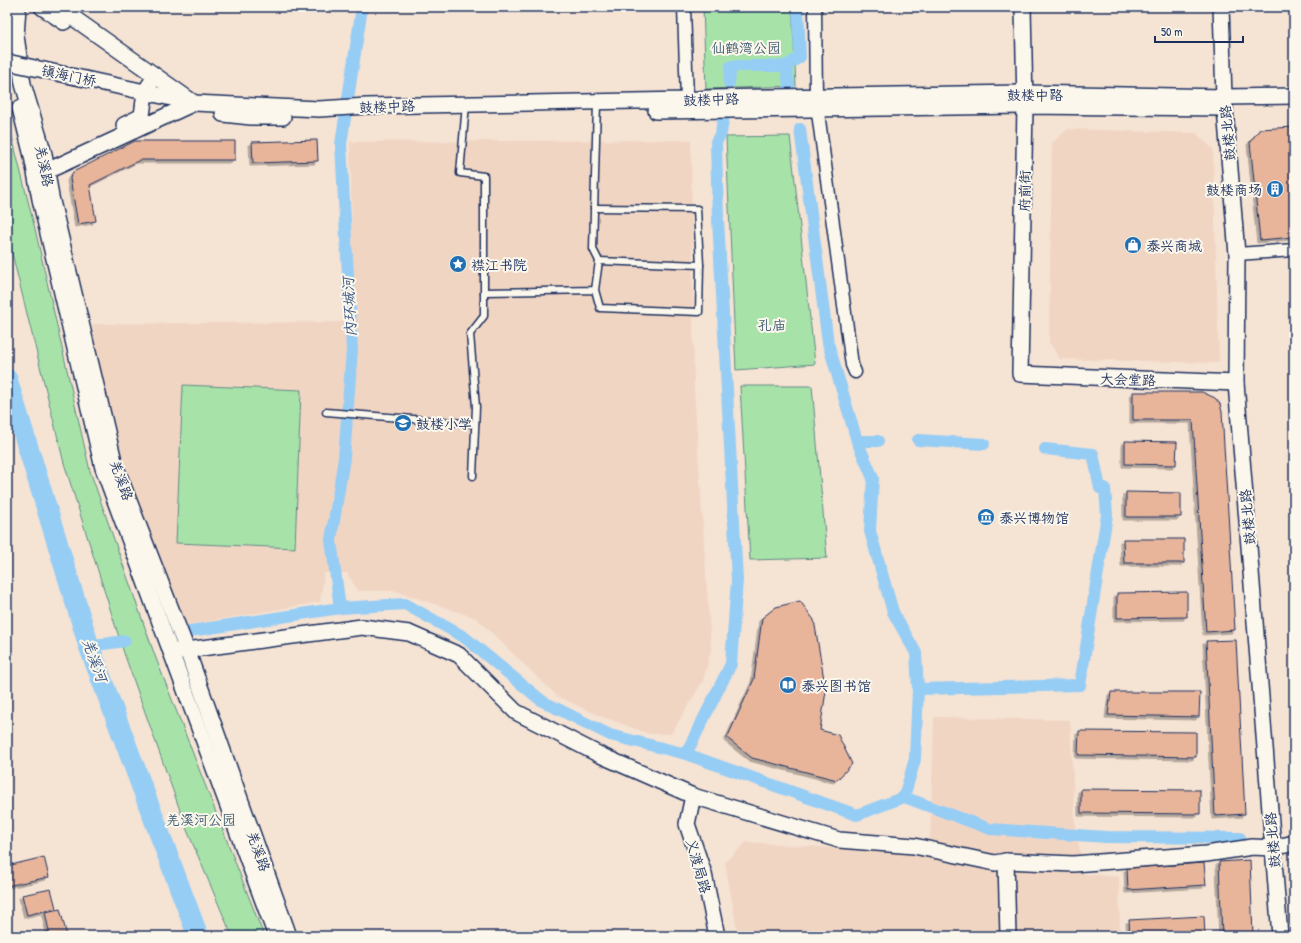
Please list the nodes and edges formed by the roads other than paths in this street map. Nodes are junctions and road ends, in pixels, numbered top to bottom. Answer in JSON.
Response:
{"nodes":[{"id":1,"x":42,"y":7,"type":"edge"},
{"id":2,"x":58,"y":7,"type":"edge"},
{"id":3,"x":684,"y":7,"type":"edge"},
{"id":4,"x":815,"y":7,"type":"edge"},
{"id":5,"x":1023,"y":7,"type":"edge"},
{"id":6,"x":1221,"y":7,"type":"edge"},
{"id":7,"x":20,"y":9,"type":"edge"},
{"id":8,"x":7,"y":40,"type":"edge"},
{"id":9,"x":7,"y":62,"type":"edge"},
{"id":10,"x":7,"y":72,"type":"edge"},
{"id":11,"x":137,"y":95,"type":"junction"},
{"id":12,"x":1294,"y":96,"type":"edge"},
{"id":13,"x":687,"y":100,"type":"junction"},
{"id":14,"x":1025,"y":100,"type":"junction"},
{"id":15,"x":1225,"y":102,"type":"junction"},
{"id":16,"x":816,"y":104,"type":"junction"},
{"id":17,"x":188,"y":106,"type":"junction"},
{"id":18,"x":597,"y":107,"type":"junction"},
{"id":19,"x":465,"y":109,"type":"junction"},
{"id":20,"x":40,"y":169,"type":"junction"},
{"id":21,"x":594,"y":208,"type":"junction"},
{"id":22,"x":1294,"y":250,"type":"edge"},
{"id":23,"x":1237,"y":254,"type":"junction"},
{"id":24,"x":600,"y":261,"type":"junction"},
{"id":25,"x":700,"y":265,"type":"junction"},
{"id":26,"x":595,"y":290,"type":"junction"},
{"id":27,"x":484,"y":292,"type":"junction"},
{"id":28,"x":855,"y":372,"type":"dead end"},
{"id":29,"x":1020,"y":374,"type":"joint"},
{"id":30,"x":1236,"y":383,"type":"junction"},
{"id":31,"x":326,"y":412,"type":"dead end"},
{"id":32,"x":475,"y":424,"type":"junction"},
{"id":33,"x":473,"y":476,"type":"dead end"},
{"id":34,"x":187,"y":650,"type":"junction"},
{"id":35,"x":171,"y":652,"type":"junction"},
{"id":36,"x":693,"y":796,"type":"junction"},
{"id":37,"x":1294,"y":843,"type":"edge"},
{"id":38,"x":1273,"y":848,"type":"junction"},
{"id":39,"x":1006,"y":861,"type":"junction"},
{"id":40,"x":276,"y":936,"type":"edge"},
{"id":41,"x":289,"y":936,"type":"edge"},
{"id":42,"x":718,"y":936,"type":"edge"},
{"id":43,"x":1008,"y":936,"type":"edge"},
{"id":44,"x":1280,"y":936,"type":"edge"}],
"edges":[{"from":1,"to":11,"type":"street"},
{"from":2,"to":17,"type":"street"},
{"from":3,"to":13,"type":"street"},
{"from":4,"to":16,"type":"street"},
{"from":5,"to":14,"type":"street","name":"府前街"},
{"from":6,"to":15,"type":"street","name":"鼓楼北路"},
{"from":7,"to":20,"type":"street","name":"羌溪路"},
{"from":8,"to":20,"type":"street","name":"羌溪路"},
{"from":9,"to":11,"type":"street","name":"镇海门桥","bridge":true},
{"from":10,"to":11,"type":"street"},
{"from":11,"to":17,"type":"street","name":"鼓楼中路"},
{"from":11,"to":20,"type":"street"},
{"from":12,"to":15,"type":"street","name":"鼓楼中路"},
{"from":13,"to":16,"type":"street","name":"鼓楼中路"},
{"from":13,"to":18,"type":"street","name":"鼓楼中路"},
{"from":14,"to":15,"type":"street","name":"鼓楼中路"},
{"from":14,"to":16,"type":"street","name":"鼓楼中路"},
{"from":14,"to":29,"type":"street","name":"府前街"},
{"from":15,"to":23,"type":"street","name":"鼓楼北路"},
{"from":16,"to":18,"type":"street"},
{"from":16,"to":28,"type":"street"},
{"from":17,"to":19,"type":"street","name":"鼓楼中路"},
{"from":17,"to":20,"type":"street"},
{"from":18,"to":19,"type":"street","name":"鼓楼中路"},
{"from":18,"to":21,"type":"lane"},
{"from":19,"to":27,"type":"lane"},
{"from":20,"to":34,"type":"street","name":"羌溪路"},
{"from":20,"to":35,"type":"street","name":"羌溪路"},
{"from":21,"to":24,"type":"lane"},
{"from":21,"to":25,"type":"lane"},
{"from":22,"to":23,"type":"street"},
{"from":23,"to":30,"type":"street","name":"鼓楼北路"},
{"from":24,"to":25,"type":"lane"},
{"from":24,"to":26,"type":"lane"},
{"from":25,"to":26,"type":"lane"},
{"from":26,"to":27,"type":"lane"},
{"from":27,"to":32,"type":"lane"},
{"from":29,"to":30,"type":"street","name":"大会堂路"},
{"from":30,"to":38,"type":"street","name":"鼓楼北路"},
{"from":31,"to":32,"type":"lane"},
{"from":32,"to":33,"type":"lane"},
{"from":34,"to":35,"type":"street"},
{"from":34,"to":36,"type":"street"},
{"from":34,"to":41,"type":"street","name":"羌溪路"},
{"from":35,"to":40,"type":"street","name":"羌溪路"},
{"from":36,"to":39,"type":"street"},
{"from":36,"to":42,"type":"street","name":"义渡局路"},
{"from":37,"to":38,"type":"street"},
{"from":38,"to":39,"type":"street"},
{"from":38,"to":44,"type":"street","name":"鼓楼北路"},
{"from":39,"to":43,"type":"street"}]}
